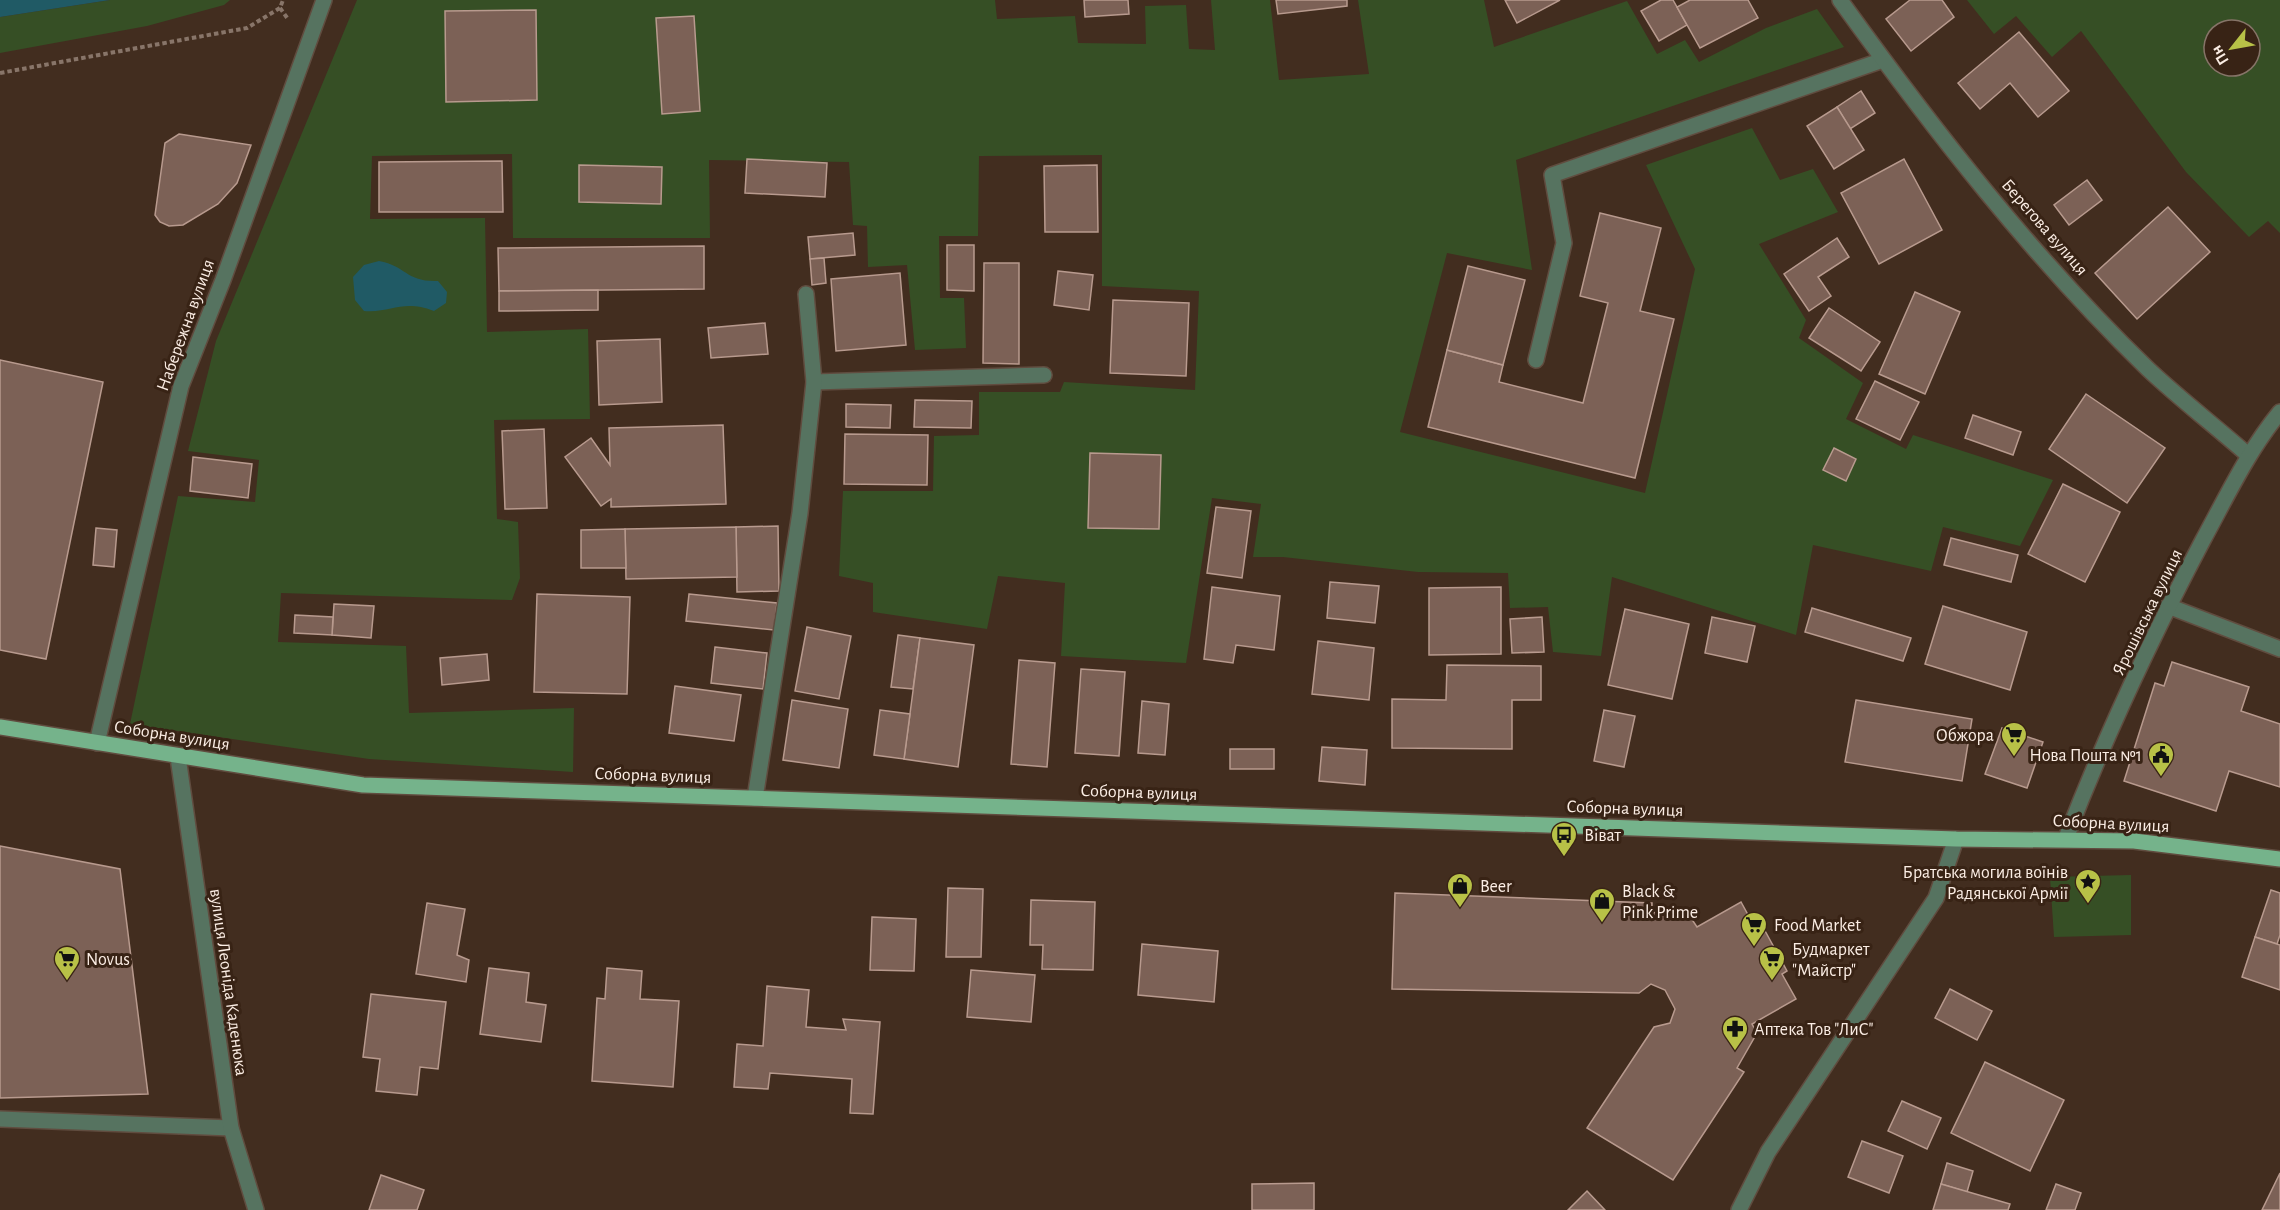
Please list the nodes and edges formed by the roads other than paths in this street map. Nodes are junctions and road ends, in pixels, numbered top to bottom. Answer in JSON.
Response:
{"nodes":[{"id":1,"x":324,"y":0,"type":"edge"},
{"id":2,"x":1840,"y":0,"type":"edge"},
{"id":3,"x":1883,"y":60,"type":"junction"},
{"id":4,"x":806,"y":294,"type":"dead end"},
{"id":5,"x":1536,"y":360,"type":"dead end"},
{"id":6,"x":1044,"y":375,"type":"dead end"},
{"id":7,"x":814,"y":382,"type":"junction"},
{"id":8,"x":2280,"y":412,"type":"edge"},
{"id":9,"x":2248,"y":455,"type":"junction"},
{"id":10,"x":2168,"y":606,"type":"junction"},
{"id":11,"x":2280,"y":649,"type":"edge"},
{"id":12,"x":0,"y":727,"type":"edge"},
{"id":13,"x":98,"y":743,"type":"junction"},
{"id":14,"x":178,"y":757,"type":"junction"},
{"id":15,"x":755,"y":798,"type":"junction"},
{"id":16,"x":2066,"y":838,"type":"junction"},
{"id":17,"x":1956,"y":839,"type":"junction"},
{"id":18,"x":2280,"y":859,"type":"edge"},
{"id":19,"x":0,"y":1119,"type":"edge"},
{"id":20,"x":231,"y":1128,"type":"junction"},
{"id":21,"x":256,"y":1210,"type":"edge"},
{"id":22,"x":1739,"y":1210,"type":"edge"}],
"edges":[{"from":1,"to":13,"type":"street","name":"Набережна вулиця"},
{"from":2,"to":3,"type":"street","name":"Берегова вулиця"},
{"from":3,"to":5,"type":"street"},
{"from":3,"to":9,"type":"street","name":"Берегова вулиця"},
{"from":4,"to":7,"type":"street"},
{"from":6,"to":7,"type":"street"},
{"from":7,"to":15,"type":"street"},
{"from":8,"to":9,"type":"street","name":"Ярошівська вулиця"},
{"from":9,"to":10,"type":"street","name":"Ярошівська вулиця"},
{"from":10,"to":11,"type":"street"},
{"from":10,"to":16,"type":"street","name":"Ярошівська вулиця"},
{"from":12,"to":13,"type":"main road","name":"Соборна вулиця"},
{"from":13,"to":14,"type":"main road","name":"Соборна вулиця"},
{"from":14,"to":15,"type":"main road","name":"Соборна вулиця"},
{"from":14,"to":20,"type":"street","name":"вулиця Леоніда Каденюка"},
{"from":15,"to":17,"type":"main road","name":"Соборна вулиця"},
{"from":16,"to":17,"type":"main road","name":"Соборна вулиця"},
{"from":16,"to":18,"type":"main road","name":"Соборна вулиця"},
{"from":17,"to":22,"type":"street"},
{"from":19,"to":20,"type":"street"},
{"from":20,"to":21,"type":"street","name":"вулиця Леоніда Каденюка"}]}
